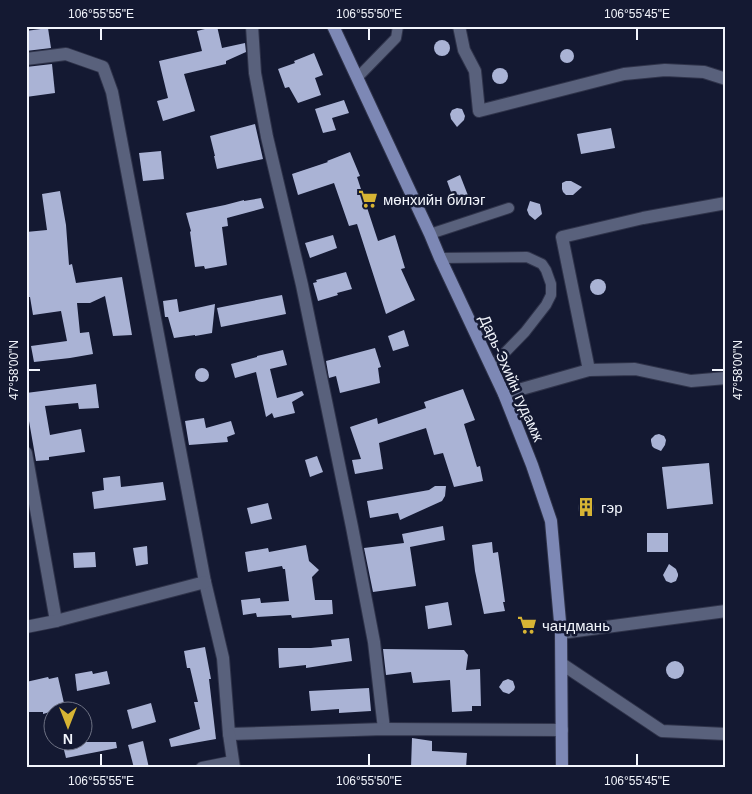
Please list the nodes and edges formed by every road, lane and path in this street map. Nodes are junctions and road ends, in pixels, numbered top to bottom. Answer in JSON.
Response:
{"nodes":[{"id":1,"x":252,"y":26,"type":"edge"},
{"id":2,"x":333,"y":26,"type":"edge"},
{"id":3,"x":398,"y":26,"type":"edge"},
{"id":4,"x":459,"y":26,"type":"edge"},
{"id":5,"x":26,"y":59,"type":"edge"},
{"id":6,"x":358,"y":78,"type":"junction"},
{"id":7,"x":726,"y":79,"type":"edge"},
{"id":8,"x":726,"y":203,"type":"edge"},
{"id":9,"x":509,"y":208,"type":"dead end"},
{"id":10,"x":430,"y":234,"type":"junction"},
{"id":11,"x":440,"y":258,"type":"junction"},
{"id":12,"x":492,"y":367,"type":"junction"},
{"id":13,"x":589,"y":370,"type":"junction"},
{"id":14,"x":726,"y":378,"type":"edge"},
{"id":15,"x":504,"y":394,"type":"junction"},
{"id":16,"x":26,"y":453,"type":"edge"},
{"id":17,"x":205,"y":582,"type":"junction"},
{"id":18,"x":726,"y":611,"type":"edge"},
{"id":19,"x":56,"y":621,"type":"junction"},
{"id":20,"x":26,"y":627,"type":"edge"},
{"id":21,"x":561,"y":633,"type":"junction"},
{"id":22,"x":562,"y":664,"type":"junction"},
{"id":23,"x":384,"y":728,"type":"junction"},
{"id":24,"x":562,"y":730,"type":"junction"},
{"id":25,"x":229,"y":734,"type":"junction"},
{"id":26,"x":726,"y":734,"type":"edge"},
{"id":27,"x":233,"y":765,"type":"edge"},
{"id":28,"x":202,"y":768,"type":"edge"},
{"id":29,"x":562,"y":768,"type":"edge"}],
"edges":[{"from":1,"to":23,"type":"street"},
{"from":2,"to":6,"type":"main road","name":"Дарь-Эхийн гудамж"},
{"from":3,"to":6,"type":"lane"},
{"from":4,"to":7,"type":"street"},
{"from":5,"to":17,"type":"street"},
{"from":6,"to":10,"type":"main road","name":"Дарь-Эхийн гудамж"},
{"from":8,"to":13,"type":"street"},
{"from":9,"to":10,"type":"lane"},
{"from":10,"to":11,"type":"main road","name":"Дарь-Эхийн гудамж"},
{"from":11,"to":12,"type":"main road","name":"Дарь-Эхийн гудамж"},
{"from":11,"to":12,"type":"lane"},
{"from":12,"to":15,"type":"main road","name":"Дарь-Эхийн гудамж"},
{"from":13,"to":14,"type":"street"},
{"from":13,"to":15,"type":"street"},
{"from":15,"to":21,"type":"main road","name":"Дарь-Эхийн гудамж"},
{"from":16,"to":19,"type":"street"},
{"from":17,"to":19,"type":"street"},
{"from":17,"to":25,"type":"street"},
{"from":18,"to":21,"type":"street"},
{"from":19,"to":20,"type":"street"},
{"from":21,"to":22,"type":"main road","name":"Дарь-Эхийн гудамж"},
{"from":22,"to":24,"type":"main road","name":"Дарь-Эхийн гудамж"},
{"from":22,"to":26,"type":"street"},
{"from":23,"to":24,"type":"street"},
{"from":23,"to":25,"type":"street"},
{"from":24,"to":29,"type":"main road","name":"Дарь-Эхийн гудамж"},
{"from":25,"to":27,"type":"street"},
{"from":27,"to":28,"type":"street"}]}
